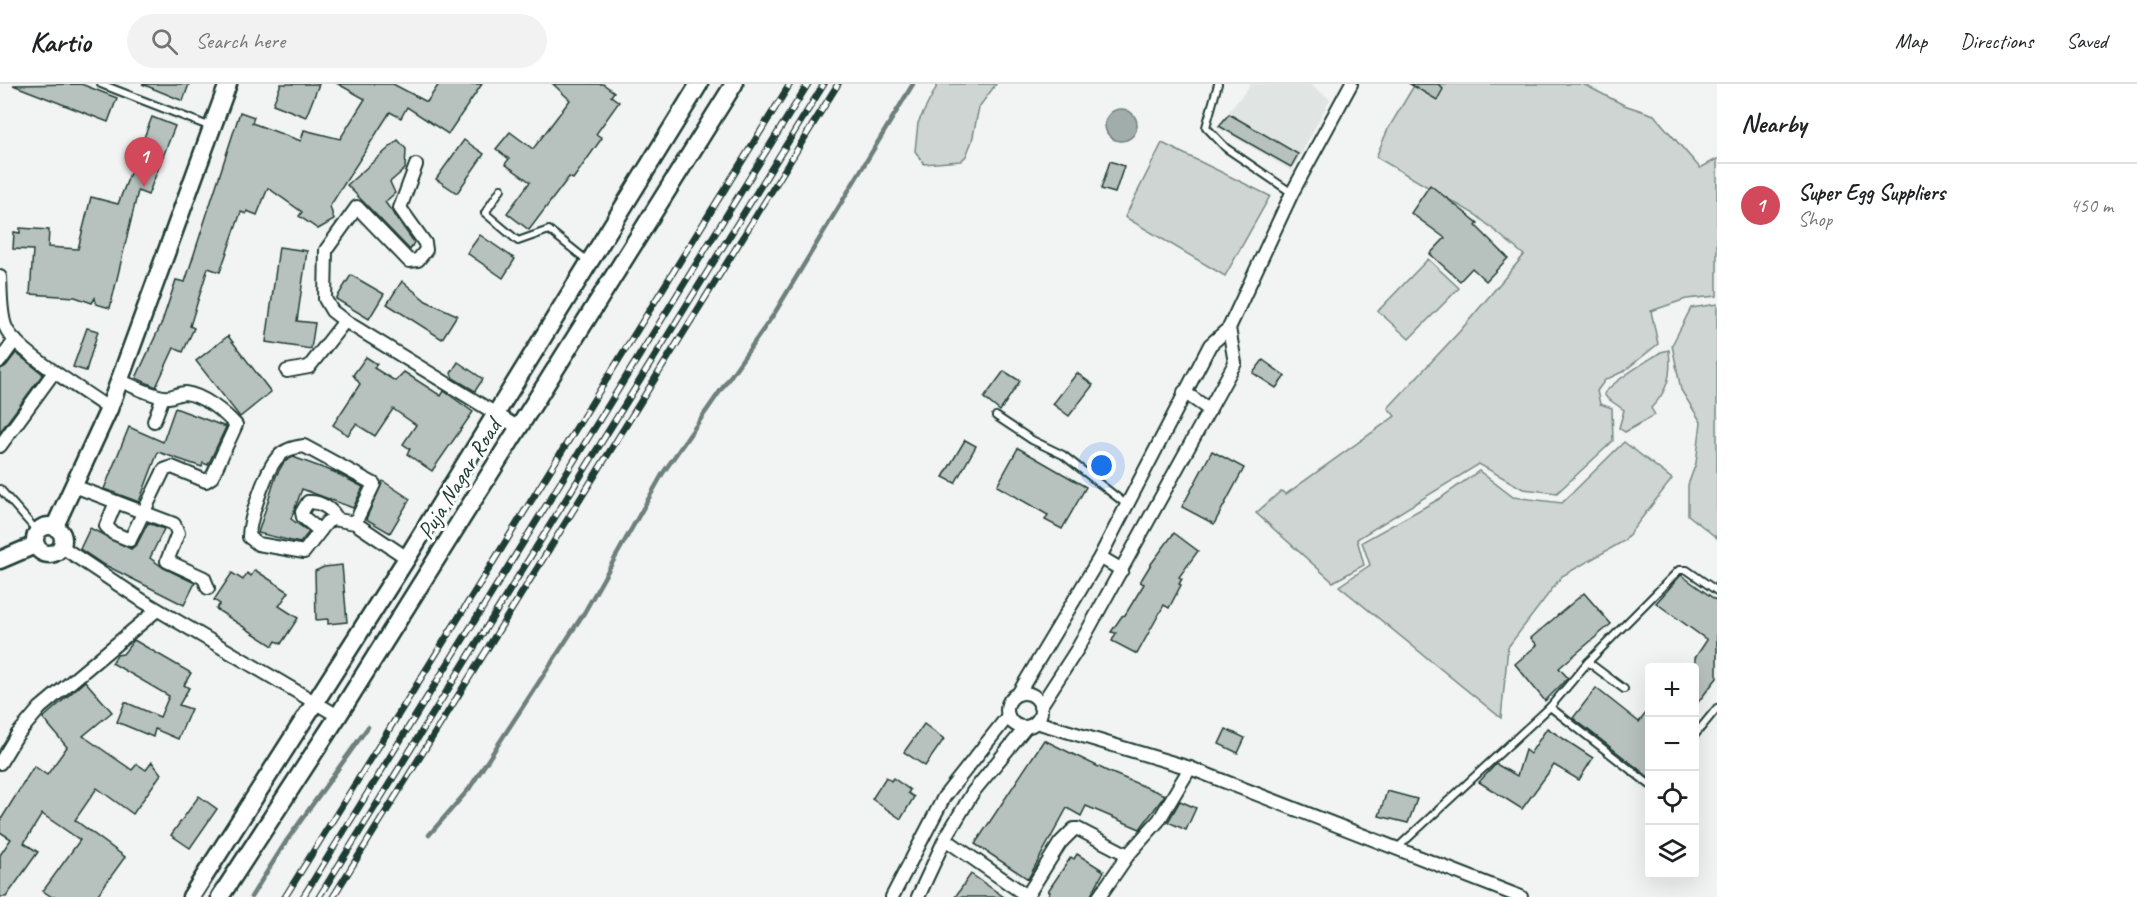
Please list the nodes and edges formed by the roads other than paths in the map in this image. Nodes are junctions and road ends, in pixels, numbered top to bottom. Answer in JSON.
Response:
{"nodes":[{"id":1,"x":101,"y":84,"type":"edge"},
{"id":2,"x":228,"y":84,"type":"edge"},
{"id":3,"x":699,"y":84,"type":"edge"},
{"id":4,"x":734,"y":84,"type":"edge"},
{"id":5,"x":1218,"y":84,"type":"edge"},
{"id":6,"x":1351,"y":84,"type":"edge"},
{"id":7,"x":211,"y":127,"type":"junction"},
{"id":8,"x":416,"y":165,"type":"dead end"},
{"id":9,"x":501,"y":189,"type":"dead end"},
{"id":10,"x":1292,"y":192,"type":"junction"},
{"id":11,"x":590,"y":262,"type":"junction"},
{"id":12,"x":0,"y":277,"type":"edge"},
{"id":13,"x":345,"y":321,"type":"junction"},
{"id":14,"x":3,"y":328,"type":"edge"},
{"id":15,"x":1229,"y":328,"type":"junction"},
{"id":16,"x":15,"y":340,"type":"junction"},
{"id":17,"x":0,"y":361,"type":"edge"},
{"id":18,"x":54,"y":372,"type":"junction"},
{"id":19,"x":287,"y":372,"type":"dead end"},
{"id":20,"x":119,"y":380,"type":"junction"},
{"id":21,"x":1184,"y":392,"type":"junction"},
{"id":22,"x":163,"y":397,"type":"junction"},
{"id":23,"x":109,"y":409,"type":"junction"},
{"id":24,"x":1210,"y":410,"type":"junction"},
{"id":25,"x":497,"y":414,"type":"junction"},
{"id":26,"x":996,"y":416,"type":"dead end"},
{"id":27,"x":154,"y":421,"type":"dead end"},
{"id":28,"x":519,"y":428,"type":"junction"},
{"id":29,"x":0,"y":446,"type":"edge"},
{"id":30,"x":74,"y":486,"type":"junction"},
{"id":31,"x":0,"y":489,"type":"edge"},
{"id":32,"x":116,"y":502,"type":"junction"},
{"id":33,"x":1127,"y":505,"type":"junction"},
{"id":34,"x":144,"y":513,"type":"junction"},
{"id":35,"x":338,"y":519,"type":"junction"},
{"id":36,"x":355,"y":523,"type":"junction"},
{"id":37,"x":55,"y":526,"type":"junction"},
{"id":38,"x":320,"y":531,"type":"junction"},
{"id":39,"x":36,"y":538,"type":"junction"},
{"id":40,"x":62,"y":546,"type":"junction"},
{"id":41,"x":1100,"y":557,"type":"junction"},
{"id":42,"x":407,"y":558,"type":"junction"},
{"id":43,"x":0,"y":560,"type":"edge"},
{"id":44,"x":1122,"y":570,"type":"junction"},
{"id":45,"x":208,"y":588,"type":"dead end"},
{"id":46,"x":1717,"y":591,"type":"edge"},
{"id":47,"x":157,"y":610,"type":"junction"},
{"id":48,"x":1588,"y":662,"type":"junction"},
{"id":49,"x":1624,"y":689,"type":"dead end"},
{"id":50,"x":1018,"y":694,"type":"junction"},
{"id":51,"x":316,"y":704,"type":"junction"},
{"id":52,"x":1040,"y":707,"type":"junction"},
{"id":53,"x":1550,"y":707,"type":"junction"},
{"id":54,"x":1717,"y":708,"type":"edge"},
{"id":55,"x":1008,"y":716,"type":"junction"},
{"id":56,"x":339,"y":717,"type":"junction"},
{"id":57,"x":1031,"y":725,"type":"junction"},
{"id":58,"x":1699,"y":731,"type":"edge"},
{"id":59,"x":0,"y":763,"type":"edge"},
{"id":60,"x":1190,"y":768,"type":"junction"},
{"id":61,"x":1645,"y":781,"type":"edge"},
{"id":62,"x":945,"y":839,"type":"junction"},
{"id":63,"x":1395,"y":849,"type":"junction"},
{"id":64,"x":1128,"y":855,"type":"junction"},
{"id":65,"x":1028,"y":896,"type":"edge"},
{"id":66,"x":191,"y":897,"type":"edge"},
{"id":67,"x":220,"y":897,"type":"edge"},
{"id":68,"x":892,"y":897,"type":"edge"},
{"id":69,"x":918,"y":897,"type":"edge"},
{"id":70,"x":1099,"y":897,"type":"edge"},
{"id":71,"x":1521,"y":897,"type":"edge"}],
"edges":[{"from":1,"to":7,"type":"lane"},
{"from":2,"to":7,"type":"street"},
{"from":3,"to":11,"type":"street","name":"Puja Nagar Road"},
{"from":4,"to":28,"type":"street","name":"Puja Nagar Road"},
{"from":5,"to":10,"type":"lane"},
{"from":6,"to":10,"type":"street"},
{"from":7,"to":20,"type":"street"},
{"from":8,"to":13,"type":"street"},
{"from":9,"to":11,"type":"lane"},
{"from":10,"to":15,"type":"street"},
{"from":11,"to":25,"type":"street","name":"Puja Nagar Road"},
{"from":12,"to":14,"type":"street"},
{"from":13,"to":19,"type":"street"},
{"from":13,"to":25,"type":"street"},
{"from":14,"to":16,"type":"street"},
{"from":15,"to":21,"type":"street"},
{"from":15,"to":24,"type":"street"},
{"from":16,"to":17,"type":"street"},
{"from":16,"to":18,"type":"street"},
{"from":18,"to":23,"type":"street"},
{"from":18,"to":29,"type":"street"},
{"from":20,"to":22,"type":"street"},
{"from":20,"to":23,"type":"street"},
{"from":21,"to":24,"type":"street"},
{"from":21,"to":33,"type":"street"},
{"from":22,"to":27,"type":"street"},
{"from":22,"to":34,"type":"street"},
{"from":23,"to":30,"type":"street"},
{"from":24,"to":44,"type":"street"},
{"from":25,"to":28,"type":"street"},
{"from":25,"to":42,"type":"street","name":"Puja Nagar Road"},
{"from":26,"to":33,"type":"lane"},
{"from":28,"to":56,"type":"street","name":"Puja Nagar Road"},
{"from":30,"to":32,"type":"street"},
{"from":30,"to":37,"type":"street"},
{"from":31,"to":39,"type":"lane"},
{"from":32,"to":34,"type":"street"},
{"from":32,"to":34,"type":"street"},
{"from":33,"to":41,"type":"street"},
{"from":34,"to":45,"type":"street"},
{"from":35,"to":36,"type":"street"},
{"from":35,"to":38,"type":"street"},
{"from":35,"to":38,"type":"street"},
{"from":36,"to":38,"type":"street"},
{"from":36,"to":42,"type":"street"},
{"from":37,"to":39,"type":"street"},
{"from":37,"to":40,"type":"street"},
{"from":39,"to":40,"type":"street"},
{"from":39,"to":43,"type":"street"},
{"from":40,"to":47,"type":"street"},
{"from":41,"to":44,"type":"street"},
{"from":41,"to":50,"type":"street"},
{"from":42,"to":51,"type":"street","name":"Puja Nagar Road"},
{"from":44,"to":52,"type":"street"},
{"from":46,"to":48,"type":"lane"},
{"from":47,"to":51,"type":"street"},
{"from":47,"to":59,"type":"street"},
{"from":48,"to":49,"type":"lane"},
{"from":48,"to":53,"type":"lane"},
{"from":50,"to":52,"type":"street"},
{"from":50,"to":55,"type":"street"},
{"from":51,"to":56,"type":"street"},
{"from":51,"to":66,"type":"street","name":"Puja Nagar Road"},
{"from":52,"to":57,"type":"street"},
{"from":53,"to":61,"type":"lane"},
{"from":53,"to":63,"type":"lane"},
{"from":54,"to":58,"type":"lane"},
{"from":55,"to":57,"type":"street"},
{"from":55,"to":68,"type":"street"},
{"from":56,"to":67,"type":"street","name":"Puja Nagar Road"},
{"from":57,"to":60,"type":"street"},
{"from":57,"to":62,"type":"street"},
{"from":60,"to":63,"type":"street"},
{"from":60,"to":64,"type":"street"},
{"from":62,"to":65,"type":"street"},
{"from":62,"to":69,"type":"street"},
{"from":63,"to":71,"type":"street"},
{"from":64,"to":65,"type":"street"},
{"from":64,"to":70,"type":"street"}]}
